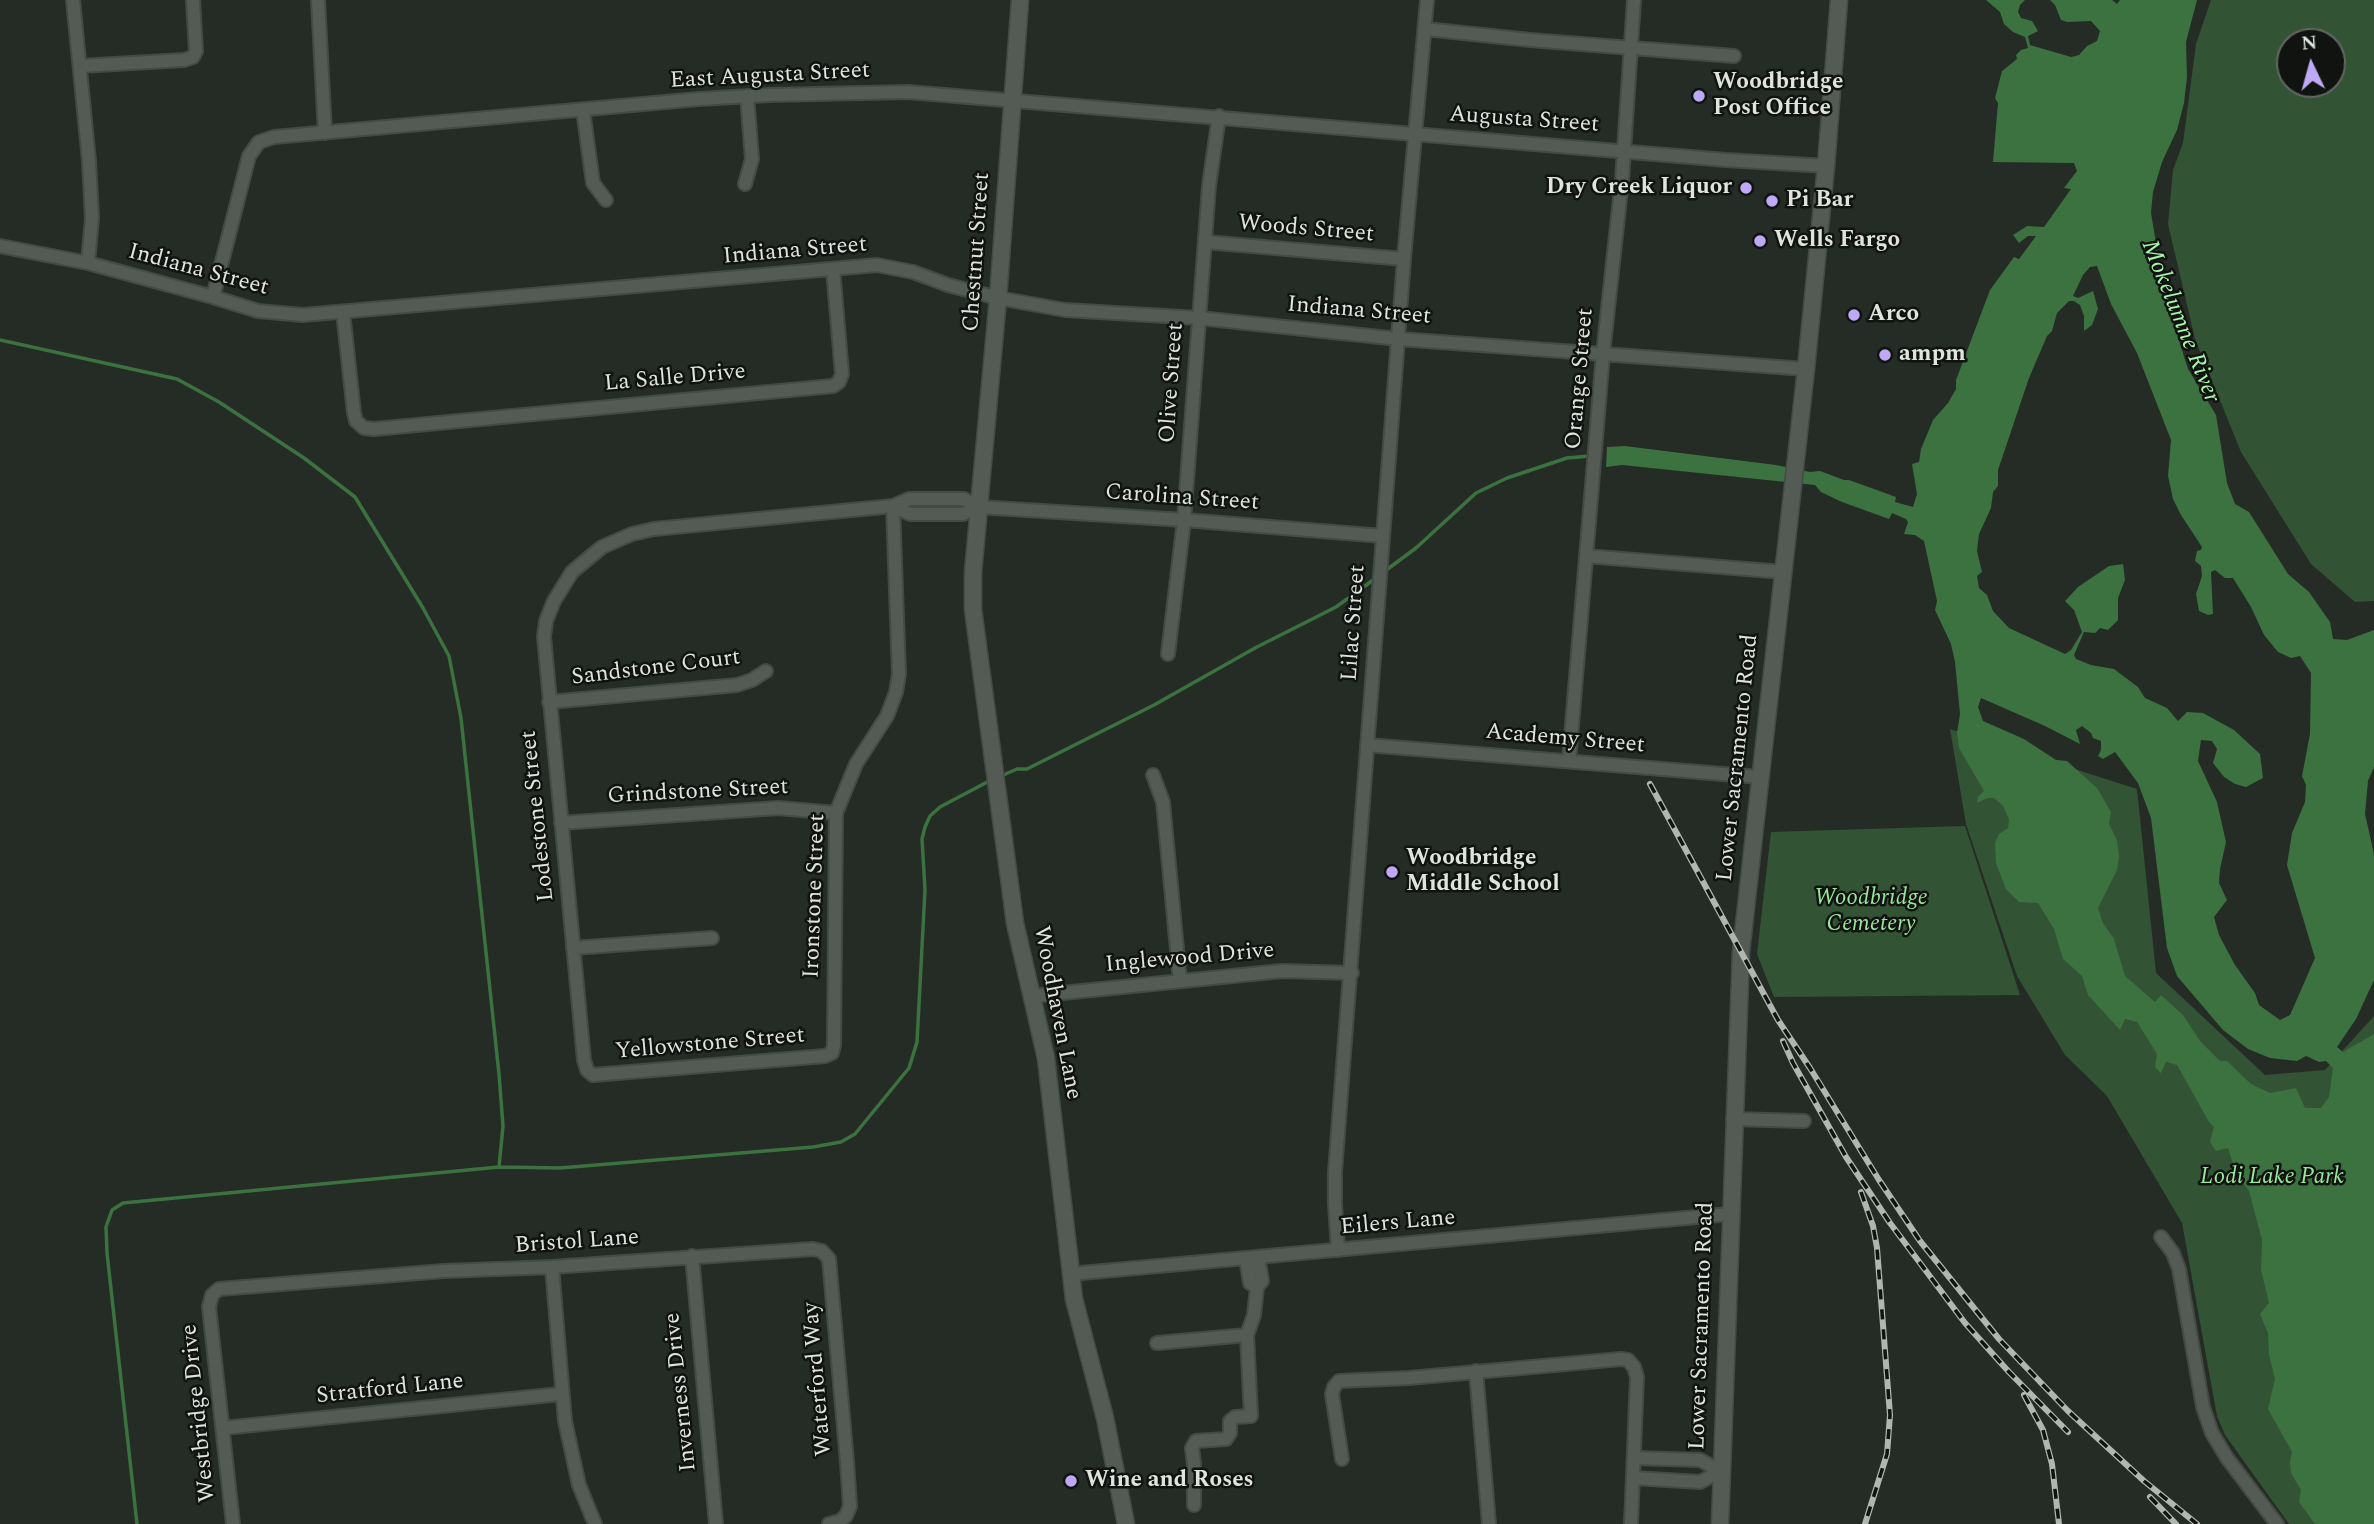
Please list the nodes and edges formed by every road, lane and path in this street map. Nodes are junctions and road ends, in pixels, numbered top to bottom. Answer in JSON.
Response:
{"nodes":[{"id":1,"x":73,"y":0,"type":"edge"},
{"id":2,"x":192,"y":0,"type":"edge"},
{"id":3,"x":318,"y":0,"type":"edge"},
{"id":4,"x":1020,"y":0,"type":"edge"},
{"id":5,"x":1427,"y":0,"type":"edge"},
{"id":6,"x":1634,"y":0,"type":"edge"},
{"id":7,"x":1839,"y":0,"type":"edge"},
{"id":8,"x":1425,"y":29,"type":"junction"},
{"id":9,"x":1631,"y":48,"type":"junction"},
{"id":10,"x":1734,"y":56,"type":"dead end"},
{"id":11,"x":80,"y":66,"type":"junction"},
{"id":12,"x":747,"y":96,"type":"junction"},
{"id":13,"x":1011,"y":100,"type":"junction"},
{"id":14,"x":583,"y":110,"type":"junction"},
{"id":15,"x":1219,"y":116,"type":"junction"},
{"id":16,"x":325,"y":133,"type":"junction"},
{"id":17,"x":1415,"y":135,"type":"junction"},
{"id":18,"x":1623,"y":150,"type":"junction"},
{"id":19,"x":1826,"y":166,"type":"junction"},
{"id":20,"x":745,"y":184,"type":"dead end"},
{"id":21,"x":606,"y":200,"type":"dead end"},
{"id":22,"x":1205,"y":242,"type":"junction"},
{"id":23,"x":0,"y":246,"type":"edge"},
{"id":24,"x":1404,"y":259,"type":"junction"},
{"id":25,"x":88,"y":263,"type":"junction"},
{"id":26,"x":833,"y":269,"type":"junction"},
{"id":27,"x":213,"y":297,"type":"junction"},
{"id":28,"x":998,"y":298,"type":"junction"},
{"id":29,"x":343,"y":312,"type":"junction"},
{"id":30,"x":1199,"y":318,"type":"junction"},
{"id":31,"x":1399,"y":339,"type":"junction"},
{"id":32,"x":1603,"y":354,"type":"junction"},
{"id":33,"x":1806,"y":369,"type":"junction"},
{"id":34,"x":893,"y":506,"type":"junction"},
{"id":35,"x":979,"y":507,"type":"junction"},
{"id":36,"x":1184,"y":520,"type":"junction"},
{"id":37,"x":1383,"y":536,"type":"junction"},
{"id":38,"x":1586,"y":556,"type":"junction"},
{"id":39,"x":580,"y":565,"type":"joint"},
{"id":40,"x":1783,"y":572,"type":"junction"},
{"id":41,"x":1168,"y":654,"type":"dead end"},
{"id":42,"x":766,"y":671,"type":"dead end"},
{"id":43,"x":549,"y":702,"type":"junction"},
{"id":44,"x":1367,"y":745,"type":"junction"},
{"id":45,"x":1569,"y":761,"type":"junction"},
{"id":46,"x":1153,"y":775,"type":"dead end"},
{"id":47,"x":1760,"y":778,"type":"junction"},
{"id":48,"x":836,"y":813,"type":"junction"},
{"id":49,"x":561,"y":823,"type":"junction"},
{"id":50,"x":712,"y":938,"type":"dead end"},
{"id":51,"x":573,"y":948,"type":"junction"},
{"id":52,"x":1352,"y":973,"type":"junction"},
{"id":53,"x":1180,"y":981,"type":"junction"},
{"id":54,"x":1032,"y":996,"type":"junction"},
{"id":55,"x":833,"y":1049,"type":"joint"},
{"id":56,"x":590,"y":1072,"type":"joint"},
{"id":57,"x":1733,"y":1119,"type":"junction"},
{"id":58,"x":1804,"y":1121,"type":"dead end"},
{"id":59,"x":1730,"y":1214,"type":"junction"},
{"id":60,"x":2161,"y":1237,"type":"dead end"},
{"id":61,"x":1338,"y":1250,"type":"junction"},
{"id":62,"x":822,"y":1251,"type":"joint"},
{"id":63,"x":691,"y":1256,"type":"junction"},
{"id":64,"x":1252,"y":1257,"type":"junction"},
{"id":65,"x":552,"y":1267,"type":"junction"},
{"id":66,"x":1070,"y":1274,"type":"junction"},
{"id":67,"x":333,"y":1279,"type":"joint"},
{"id":68,"x":1248,"y":1335,"type":"junction"},
{"id":69,"x":1157,"y":1343,"type":"dead end"},
{"id":70,"x":1476,"y":1371,"type":"junction"},
{"id":71,"x":561,"y":1394,"type":"junction"},
{"id":72,"x":223,"y":1428,"type":"junction"},
{"id":73,"x":1634,"y":1458,"type":"junction"},
{"id":74,"x":1342,"y":1459,"type":"dead end"},
{"id":75,"x":1721,"y":1471,"type":"junction"},
{"id":76,"x":1634,"y":1478,"type":"junction"},
{"id":77,"x":1194,"y":1505,"type":"dead end"},
{"id":78,"x":233,"y":1524,"type":"edge"},
{"id":79,"x":595,"y":1524,"type":"edge"},
{"id":80,"x":716,"y":1524,"type":"edge"},
{"id":81,"x":829,"y":1524,"type":"edge"},
{"id":82,"x":1126,"y":1524,"type":"edge"},
{"id":83,"x":1489,"y":1524,"type":"edge"},
{"id":84,"x":1631,"y":1524,"type":"edge"},
{"id":85,"x":1720,"y":1524,"type":"edge"},
{"id":86,"x":2277,"y":1524,"type":"edge"}],
"edges":[{"from":1,"to":11,"type":"street"},
{"from":2,"to":11,"type":"street"},
{"from":3,"to":16,"type":"street"},
{"from":4,"to":13,"type":"street","name":"Chestnut Street"},
{"from":5,"to":8,"type":"street","name":"Lilac Street"},
{"from":6,"to":9,"type":"street","name":"Orange Street"},
{"from":7,"to":19,"type":"street","name":"Lower Sacramento Road"},
{"from":8,"to":9,"type":"street"},
{"from":8,"to":17,"type":"street","name":"Lilac Street"},
{"from":9,"to":10,"type":"street"},
{"from":9,"to":18,"type":"street","name":"Orange Street"},
{"from":11,"to":25,"type":"street"},
{"from":12,"to":13,"type":"street","name":"East Augusta Street"},
{"from":12,"to":14,"type":"street","name":"East Augusta Street"},
{"from":12,"to":20,"type":"street"},
{"from":13,"to":15,"type":"street","name":"East Augusta Street"},
{"from":13,"to":28,"type":"street","name":"Chestnut Street"},
{"from":14,"to":16,"type":"street","name":"East Augusta Street"},
{"from":14,"to":21,"type":"street"},
{"from":15,"to":17,"type":"street","name":"Augusta Street"},
{"from":15,"to":22,"type":"street","name":"Olive Street"},
{"from":16,"to":27,"type":"street","name":"East Augusta Street"},
{"from":17,"to":18,"type":"street","name":"Augusta Street"},
{"from":17,"to":24,"type":"street","name":"Lilac Street"},
{"from":18,"to":19,"type":"street","name":"Augusta Street"},
{"from":18,"to":32,"type":"street","name":"Orange Street"},
{"from":19,"to":33,"type":"street","name":"Lower Sacramento Road"},
{"from":22,"to":24,"type":"street","name":"Woods Street"},
{"from":22,"to":30,"type":"street","name":"Olive Street"},
{"from":23,"to":25,"type":"street","name":"Indiana Street"},
{"from":24,"to":31,"type":"street","name":"Lilac Street"},
{"from":25,"to":27,"type":"street","name":"Indiana Street"},
{"from":26,"to":28,"type":"street","name":"Indiana Street"},
{"from":26,"to":29,"type":"street","name":"Indiana Street"},
{"from":26,"to":29,"type":"street","name":"La Salle Drive"},
{"from":27,"to":29,"type":"street","name":"Indiana Street"},
{"from":28,"to":30,"type":"street","name":"Indiana Street"},
{"from":28,"to":35,"type":"street","name":"Chestnut Street"},
{"from":30,"to":31,"type":"street","name":"Indiana Street"},
{"from":30,"to":36,"type":"street","name":"Olive Street"},
{"from":31,"to":32,"type":"street","name":"Indiana Street"},
{"from":31,"to":37,"type":"street","name":"Lilac Street"},
{"from":32,"to":33,"type":"street","name":"Indiana Street"},
{"from":32,"to":38,"type":"street","name":"Orange Street"},
{"from":33,"to":40,"type":"street","name":"Lower Sacramento Road"},
{"from":34,"to":35,"type":"street","name":"Carolina Street"},
{"from":34,"to":39,"type":"street","name":"Carolina Street"},
{"from":34,"to":48,"type":"street","name":"Ironstone Street"},
{"from":35,"to":36,"type":"street","name":"Carolina Street"},
{"from":35,"to":54,"type":"street","name":"Woodhaven Lane"},
{"from":36,"to":37,"type":"street","name":"Carolina Street"},
{"from":36,"to":41,"type":"street","name":"Olive Street"},
{"from":37,"to":44,"type":"street","name":"Lilac Street"},
{"from":38,"to":40,"type":"street"},
{"from":38,"to":45,"type":"street","name":"Orange Street"},
{"from":39,"to":43,"type":"street","name":"Lodestone Street"},
{"from":40,"to":47,"type":"street","name":"Lower Sacramento Road"},
{"from":42,"to":43,"type":"street","name":"Sandstone Court"},
{"from":43,"to":49,"type":"street","name":"Lodestone Street"},
{"from":44,"to":45,"type":"street","name":"Academy Street"},
{"from":44,"to":52,"type":"street","name":"Lilac Street"},
{"from":45,"to":47,"type":"street","name":"Academy Street"},
{"from":46,"to":53,"type":"street"},
{"from":47,"to":57,"type":"street","name":"Lower Sacramento Road"},
{"from":48,"to":49,"type":"street","name":"Grindstone Street"},
{"from":48,"to":55,"type":"street","name":"Ironstone Street"},
{"from":49,"to":51,"type":"street","name":"Lodestone Street"},
{"from":50,"to":51,"type":"street"},
{"from":51,"to":56,"type":"street","name":"Lodestone Street"},
{"from":52,"to":53,"type":"street","name":"Inglewood Drive"},
{"from":52,"to":61,"type":"street","name":"Lilac Street"},
{"from":53,"to":54,"type":"street","name":"Inglewood Drive"},
{"from":54,"to":66,"type":"street","name":"Woodhaven Lane"},
{"from":55,"to":56,"type":"street","name":"Yellowstone Street"},
{"from":57,"to":58,"type":"street"},
{"from":57,"to":59,"type":"street","name":"Lower Sacramento Road"},
{"from":59,"to":61,"type":"street","name":"Eilers Lane"},
{"from":59,"to":75,"type":"street","name":"Lower Sacramento Road"},
{"from":60,"to":86,"type":"street"},
{"from":61,"to":64,"type":"street","name":"Eilers Lane"},
{"from":62,"to":63,"type":"street","name":"Bristol Lane"},
{"from":62,"to":81,"type":"street","name":"Waterford Way"},
{"from":63,"to":65,"type":"street","name":"Bristol Lane"},
{"from":63,"to":80,"type":"street","name":"Inverness Drive"},
{"from":64,"to":66,"type":"street","name":"Eilers Lane"},
{"from":64,"to":68,"type":"street"},
{"from":65,"to":67,"type":"street","name":"Bristol Lane"},
{"from":65,"to":71,"type":"street"},
{"from":66,"to":82,"type":"street","name":"Woodhaven Lane"},
{"from":67,"to":72,"type":"street","name":"Westbridge Drive"},
{"from":68,"to":69,"type":"street"},
{"from":68,"to":77,"type":"street"},
{"from":70,"to":73,"type":"street"},
{"from":70,"to":74,"type":"street"},
{"from":70,"to":83,"type":"street"},
{"from":71,"to":72,"type":"street","name":"Stratford Lane"},
{"from":71,"to":79,"type":"street"},
{"from":72,"to":78,"type":"street","name":"Westbridge Drive"},
{"from":73,"to":75,"type":"street"},
{"from":73,"to":76,"type":"street"},
{"from":75,"to":76,"type":"street"},
{"from":75,"to":85,"type":"street","name":"Lower Sacramento Road"},
{"from":76,"to":84,"type":"street"}]}
